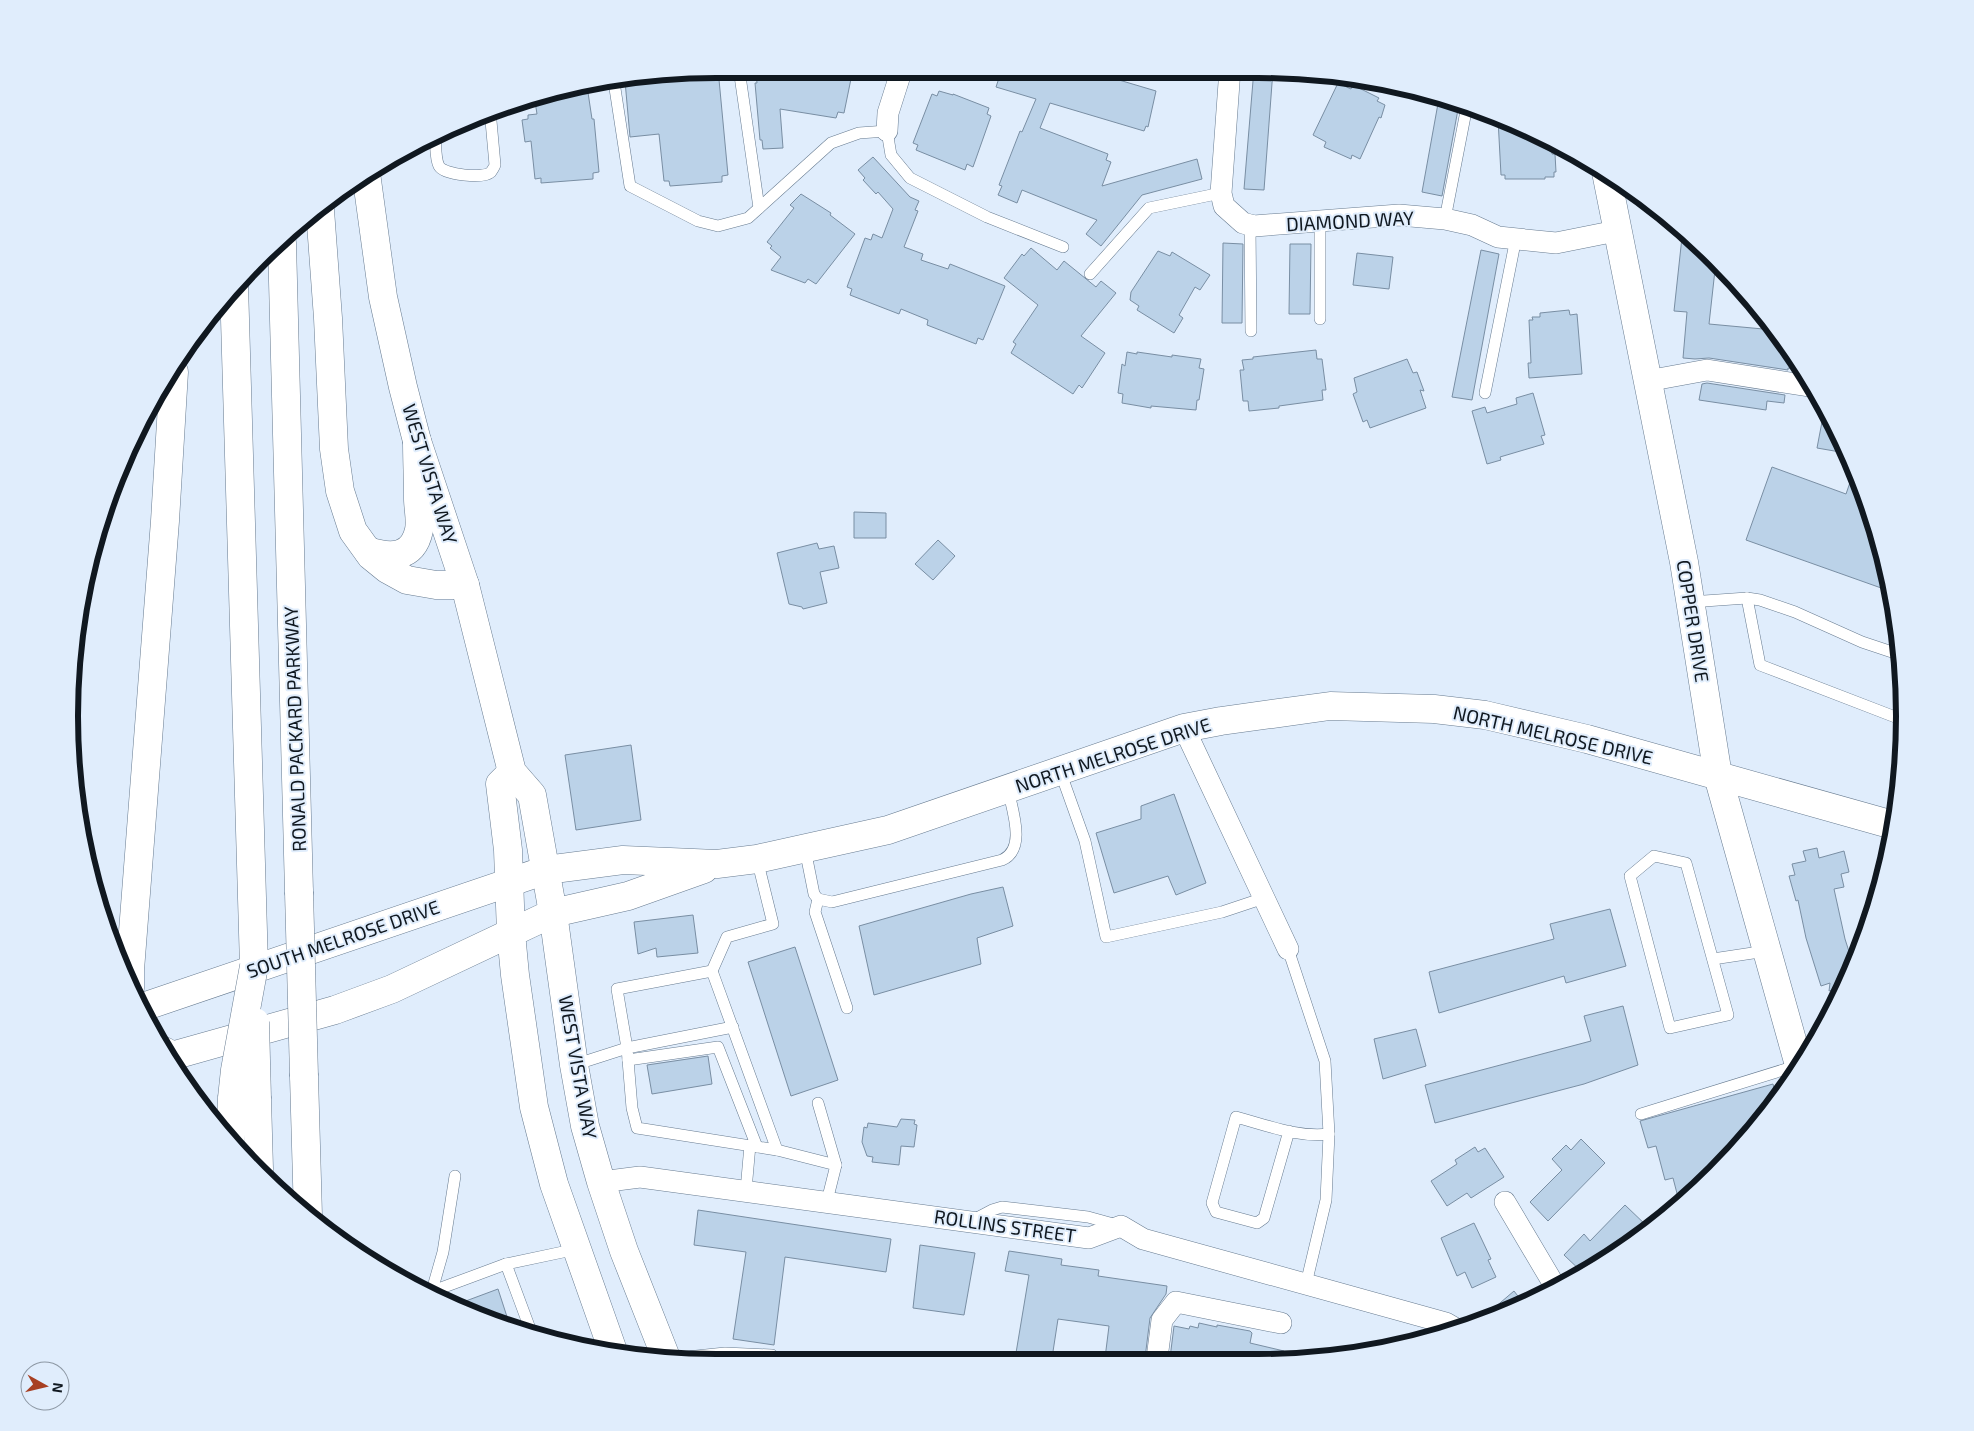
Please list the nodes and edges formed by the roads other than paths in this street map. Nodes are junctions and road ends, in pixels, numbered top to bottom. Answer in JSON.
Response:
{"nodes":[{"id":1,"x":740,"y":78,"type":"edge"},
{"id":2,"x":899,"y":78,"type":"edge"},
{"id":3,"x":1229,"y":78,"type":"edge"},
{"id":4,"x":615,"y":86,"type":"edge"},
{"id":5,"x":1467,"y":112,"type":"edge"},
{"id":6,"x":491,"y":118,"type":"edge"},
{"id":7,"x":887,"y":131,"type":"junction"},
{"id":8,"x":436,"y":142,"type":"edge"},
{"id":9,"x":367,"y":181,"type":"edge"},
{"id":10,"x":1608,"y":182,"type":"edge"},
{"id":11,"x":1221,"y":194,"type":"junction"},
{"id":12,"x":759,"y":208,"type":"junction"},
{"id":13,"x":320,"y":215,"type":"edge"},
{"id":14,"x":1445,"y":219,"type":"junction"},
{"id":15,"x":1320,"y":222,"type":"junction"},
{"id":16,"x":1250,"y":225,"type":"junction"},
{"id":17,"x":1616,"y":231,"type":"junction"},
{"id":18,"x":1516,"y":238,"type":"junction"},
{"id":19,"x":1063,"y":247,"type":"dead end"},
{"id":20,"x":282,"y":248,"type":"edge"},
{"id":21,"x":1090,"y":274,"type":"dead end"},
{"id":22,"x":234,"y":297,"type":"edge"},
{"id":23,"x":1320,"y":319,"type":"dead end"},
{"id":24,"x":1251,"y":331,"type":"dead end"},
{"id":25,"x":174,"y":379,"type":"edge"},
{"id":26,"x":1647,"y":381,"type":"junction"},
{"id":27,"x":1804,"y":385,"type":"edge"},
{"id":28,"x":1486,"y":393,"type":"dead end"},
{"id":29,"x":417,"y":441,"type":"junction"},
{"id":30,"x":368,"y":551,"type":"junction"},
{"id":31,"x":466,"y":585,"type":"junction"},
{"id":32,"x":1747,"y":598,"type":"junction"},
{"id":33,"x":1690,"y":602,"type":"junction"},
{"id":34,"x":1893,"y":653,"type":"edge"},
{"id":35,"x":1896,"y":717,"type":"edge"},
{"id":36,"x":1184,"y":728,"type":"junction"},
{"id":37,"x":1060,"y":771,"type":"junction"},
{"id":38,"x":512,"y":772,"type":"junction"},
{"id":39,"x":1718,"y":776,"type":"junction"},
{"id":40,"x":1008,"y":789,"type":"junction"},
{"id":41,"x":1887,"y":823,"type":"edge"},
{"id":42,"x":805,"y":848,"type":"junction"},
{"id":43,"x":757,"y":859,"type":"junction"},
{"id":44,"x":717,"y":864,"type":"junction"},
{"id":45,"x":546,"y":870,"type":"junction"},
{"id":46,"x":508,"y":882,"type":"junction"},
{"id":47,"x":1264,"y":898,"type":"junction"},
{"id":48,"x":818,"y":899,"type":"junction"},
{"id":49,"x":553,"y":913,"type":"junction"},
{"id":50,"x":511,"y":933,"type":"junction"},
{"id":51,"x":1288,"y":949,"type":"joint"},
{"id":52,"x":1766,"y":950,"type":"junction"},
{"id":53,"x":1714,"y":959,"type":"junction"},
{"id":54,"x":130,"y":969,"type":"edge"},
{"id":55,"x":712,"y":971,"type":"junction"},
{"id":56,"x":147,"y":1006,"type":"edge"},
{"id":57,"x":848,"y":1008,"type":"dead end"},
{"id":58,"x":733,"y":1027,"type":"junction"},
{"id":59,"x":174,"y":1052,"type":"edge"},
{"id":60,"x":628,"y":1054,"type":"junction"},
{"id":61,"x":1797,"y":1057,"type":"edge"},
{"id":62,"x":574,"y":1066,"type":"junction"},
{"id":63,"x":1790,"y":1068,"type":"edge"},
{"id":64,"x":245,"y":1098,"type":"junction"},
{"id":65,"x":818,"y":1103,"type":"dead end"},
{"id":66,"x":1641,"y":1114,"type":"dead end"},
{"id":67,"x":1289,"y":1131,"type":"junction"},
{"id":68,"x":233,"y":1133,"type":"edge"},
{"id":69,"x":1329,"y":1134,"type":"junction"},
{"id":70,"x":754,"y":1146,"type":"junction"},
{"id":71,"x":777,"y":1150,"type":"junction"},
{"id":72,"x":257,"y":1159,"type":"edge"},
{"id":73,"x":836,"y":1165,"type":"junction"},
{"id":74,"x":455,"y":1176,"type":"dead end"},
{"id":75,"x":601,"y":1182,"type":"junction"},
{"id":76,"x":307,"y":1187,"type":"junction"},
{"id":77,"x":746,"y":1190,"type":"junction"},
{"id":78,"x":827,"y":1201,"type":"junction"},
{"id":79,"x":1505,"y":1202,"type":"dead end"},
{"id":80,"x":308,"y":1206,"type":"edge"},
{"id":81,"x":310,"y":1207,"type":"edge"},
{"id":82,"x":577,"y":1249,"type":"junction"},
{"id":83,"x":506,"y":1264,"type":"junction"},
{"id":84,"x":1552,"y":1282,"type":"edge"},
{"id":85,"x":1306,"y":1284,"type":"junction"},
{"id":86,"x":433,"y":1288,"type":"edge"},
{"id":87,"x":438,"y":1290,"type":"edge"},
{"id":88,"x":1281,"y":1323,"type":"dead end"},
{"id":89,"x":1449,"y":1324,"type":"edge"},
{"id":90,"x":529,"y":1326,"type":"edge"},
{"id":91,"x":611,"y":1344,"type":"edge"},
{"id":92,"x":663,"y":1351,"type":"edge"},
{"id":93,"x":1158,"y":1354,"type":"edge"}],
"edges":[{"from":1,"to":12,"type":"lane"},
{"from":2,"to":7,"type":"street"},
{"from":3,"to":11,"type":"street"},
{"from":4,"to":12,"type":"lane"},
{"from":5,"to":14,"type":"lane"},
{"from":6,"to":8,"type":"lane"},
{"from":7,"to":12,"type":"lane"},
{"from":7,"to":19,"type":"lane"},
{"from":9,"to":29,"type":"main road","name":"WEST VISTA WAY"},
{"from":10,"to":17,"type":"main road","name":"COPPER DRIVE"},
{"from":11,"to":16,"type":"street"},
{"from":11,"to":21,"type":"lane"},
{"from":13,"to":30,"type":"main road"},
{"from":14,"to":15,"type":"street","name":"DIAMOND WAY"},
{"from":14,"to":18,"type":"street","name":"DIAMOND WAY"},
{"from":15,"to":16,"type":"street","name":"DIAMOND WAY"},
{"from":15,"to":23,"type":"lane"},
{"from":16,"to":24,"type":"lane"},
{"from":17,"to":18,"type":"street","name":"DIAMOND WAY"},
{"from":17,"to":26,"type":"main road","name":"COPPER DRIVE"},
{"from":18,"to":28,"type":"lane"},
{"from":20,"to":76,"type":"main road","name":"RONALD PACKARD PARKWAY","bridge":true},
{"from":22,"to":64,"type":"main road","bridge":true},
{"from":25,"to":54,"type":"main road"},
{"from":26,"to":27,"type":"street"},
{"from":26,"to":33,"type":"main road","name":"COPPER DRIVE"},
{"from":29,"to":30,"type":"main road"},
{"from":29,"to":31,"type":"main road","name":"WEST VISTA WAY"},
{"from":30,"to":31,"type":"main road"},
{"from":31,"to":38,"type":"main road","name":"WEST VISTA WAY"},
{"from":32,"to":33,"type":"lane"},
{"from":32,"to":34,"type":"lane"},
{"from":32,"to":35,"type":"lane"},
{"from":33,"to":39,"type":"main road","name":"COPPER DRIVE"},
{"from":36,"to":37,"type":"main road","name":"NORTH MELROSE DRIVE"},
{"from":36,"to":39,"type":"main road","name":"NORTH MELROSE DRIVE"},
{"from":36,"to":47,"type":"street"},
{"from":37,"to":40,"type":"main road","name":"NORTH MELROSE DRIVE"},
{"from":37,"to":47,"type":"lane"},
{"from":38,"to":45,"type":"main road","name":"WEST VISTA WAY"},
{"from":38,"to":46,"type":"main road"},
{"from":39,"to":41,"type":"main road","name":"NORTH MELROSE DRIVE"},
{"from":39,"to":52,"type":"main road","name":"COPPER DRIVE"},
{"from":40,"to":42,"type":"main road","name":"NORTH MELROSE DRIVE"},
{"from":40,"to":48,"type":"lane"},
{"from":42,"to":43,"type":"main road","name":"NORTH MELROSE DRIVE"},
{"from":42,"to":48,"type":"lane"},
{"from":43,"to":44,"type":"main road","name":"NORTH MELROSE DRIVE"},
{"from":43,"to":55,"type":"lane"},
{"from":44,"to":45,"type":"main road","name":"NORTH MELROSE DRIVE"},
{"from":44,"to":49,"type":"main road","name":"NORTH MELROSE DRIVE"},
{"from":45,"to":46,"type":"main road","name":"SOUTH MELROSE DRIVE"},
{"from":45,"to":49,"type":"main road","name":"WEST VISTA WAY"},
{"from":46,"to":50,"type":"main road"},
{"from":46,"to":56,"type":"main road","name":"SOUTH MELROSE DRIVE"},
{"from":47,"to":51,"type":"street"},
{"from":48,"to":57,"type":"lane"},
{"from":49,"to":50,"type":"main road"},
{"from":49,"to":62,"type":"main road","name":"WEST VISTA WAY"},
{"from":50,"to":59,"type":"main road"},
{"from":50,"to":82,"type":"main road"},
{"from":51,"to":69,"type":"lane"},
{"from":52,"to":53,"type":"lane"},
{"from":52,"to":61,"type":"main road","name":"COPPER DRIVE"},
{"from":53,"to":53,"type":"lane"},
{"from":55,"to":58,"type":"lane"},
{"from":55,"to":60,"type":"lane"},
{"from":58,"to":60,"type":"lane"},
{"from":58,"to":71,"type":"lane"},
{"from":60,"to":62,"type":"lane"},
{"from":60,"to":70,"type":"lane"},
{"from":60,"to":70,"type":"lane"},
{"from":62,"to":75,"type":"main road","name":"WEST VISTA WAY"},
{"from":63,"to":66,"type":"lane"},
{"from":64,"to":68,"type":"main road"},
{"from":64,"to":72,"type":"main road"},
{"from":65,"to":73,"type":"lane"},
{"from":67,"to":67,"type":"lane"},
{"from":67,"to":69,"type":"lane"},
{"from":69,"to":85,"type":"lane"},
{"from":70,"to":71,"type":"lane"},
{"from":70,"to":77,"type":"lane"},
{"from":71,"to":73,"type":"lane"},
{"from":73,"to":78,"type":"lane"},
{"from":74,"to":86,"type":"lane"},
{"from":75,"to":77,"type":"street","name":"ROLLINS STREET"},
{"from":75,"to":92,"type":"main road","name":"WEST VISTA WAY"},
{"from":76,"to":80,"type":"main road","name":"RONALD PACKARD PARKWAY"},
{"from":76,"to":81,"type":"main road"},
{"from":77,"to":78,"type":"street","name":"ROLLINS STREET"},
{"from":78,"to":85,"type":"street","name":"ROLLINS STREET"},
{"from":79,"to":84,"type":"street"},
{"from":82,"to":83,"type":"lane"},
{"from":82,"to":91,"type":"main road"},
{"from":83,"to":87,"type":"lane"},
{"from":83,"to":90,"type":"lane"},
{"from":85,"to":89,"type":"street","name":"ROLLINS STREET"},
{"from":88,"to":93,"type":"street"}]}
